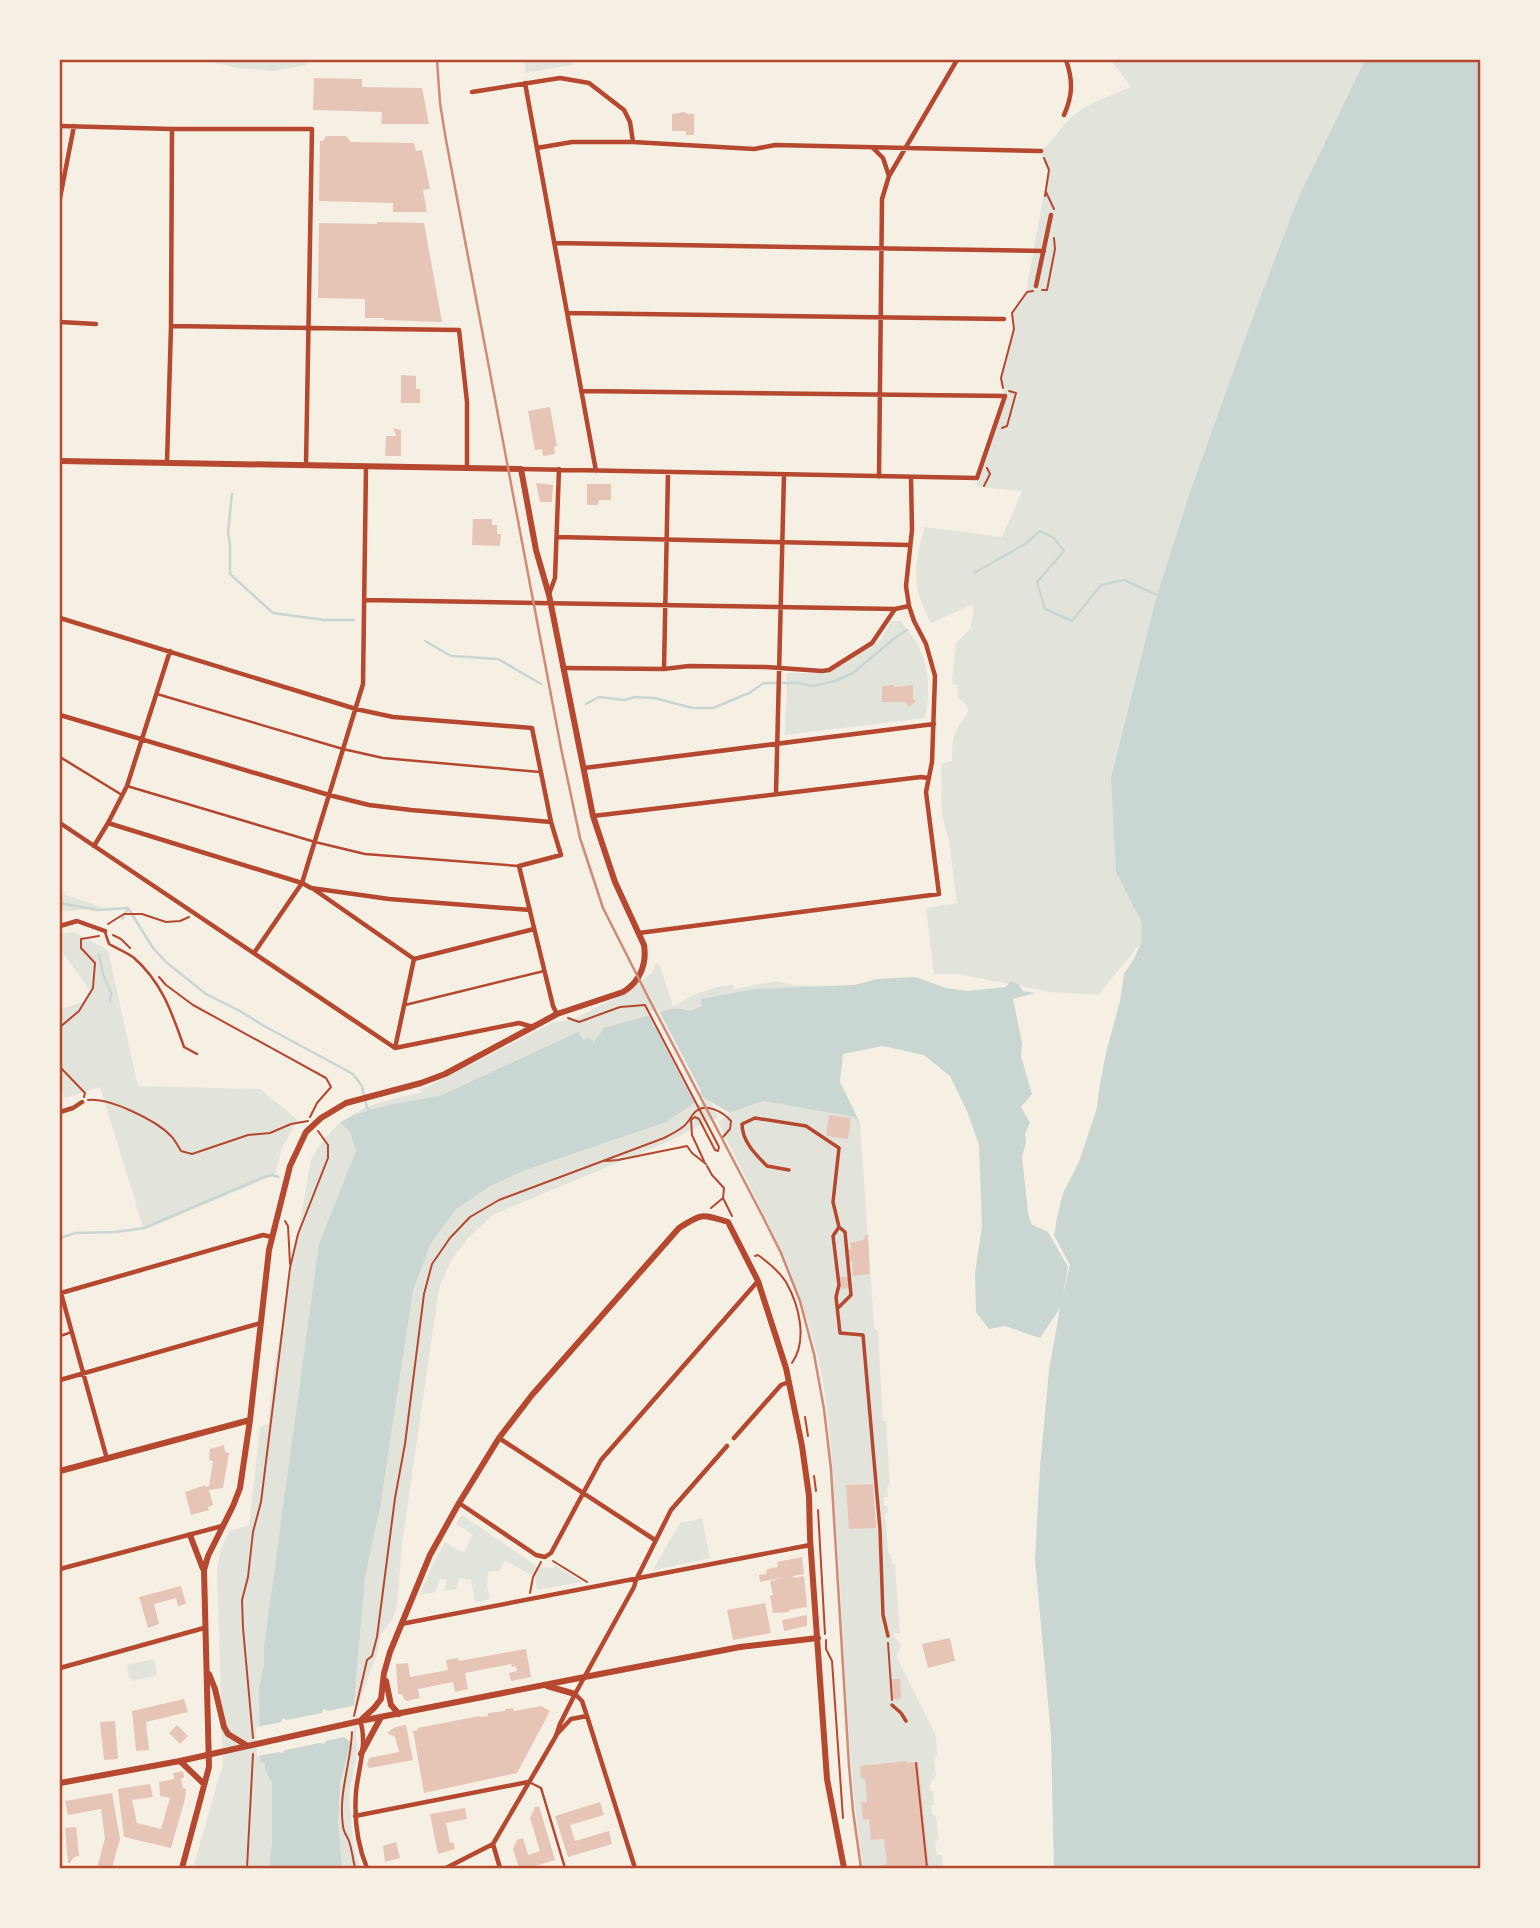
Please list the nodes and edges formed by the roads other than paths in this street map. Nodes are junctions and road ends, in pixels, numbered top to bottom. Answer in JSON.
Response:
{"nodes":[{"id":1,"x":957,"y":60,"type":"edge"},
{"id":2,"x":1066,"y":60,"type":"edge"},
{"id":3,"x":525,"y":83,"type":"junction"},
{"id":4,"x":472,"y":92,"type":"dead end"},
{"id":5,"x":1064,"y":115,"type":"dead end"},
{"id":6,"x":60,"y":126,"type":"edge"},
{"id":7,"x":74,"y":126,"type":"junction"},
{"id":8,"x":173,"y":129,"type":"junction"},
{"id":9,"x":633,"y":142,"type":"junction"},
{"id":10,"x":537,"y":148,"type":"junction"},
{"id":11,"x":872,"y":148,"type":"junction"},
{"id":12,"x":906,"y":148,"type":"junction"},
{"id":13,"x":1041,"y":151,"type":"road end"},
{"id":14,"x":889,"y":176,"type":"junction"},
{"id":15,"x":60,"y":198,"type":"edge"},
{"id":16,"x":1051,"y":215,"type":"dead end"},
{"id":17,"x":554,"y":243,"type":"junction"},
{"id":18,"x":882,"y":248,"type":"junction"},
{"id":19,"x":1044,"y":251,"type":"junction"},
{"id":20,"x":1036,"y":286,"type":"dead end"},
{"id":21,"x":567,"y":313,"type":"junction"},
{"id":22,"x":881,"y":316,"type":"junction"},
{"id":23,"x":1004,"y":319,"type":"dead end"},
{"id":24,"x":60,"y":322,"type":"edge"},
{"id":25,"x":96,"y":324,"type":"dead end"},
{"id":26,"x":171,"y":326,"type":"junction"},
{"id":27,"x":309,"y":327,"type":"junction"},
{"id":28,"x":582,"y":391,"type":"junction"},
{"id":29,"x":879,"y":395,"type":"junction"},
{"id":30,"x":60,"y":461,"type":"edge"},
{"id":31,"x":167,"y":463,"type":"junction"},
{"id":32,"x":306,"y":466,"type":"junction"},
{"id":33,"x":366,"y":467,"type":"junction"},
{"id":34,"x":467,"y":468,"type":"junction"},
{"id":35,"x":521,"y":469,"type":"junction"},
{"id":36,"x":559,"y":469,"type":"junction"},
{"id":37,"x":596,"y":471,"type":"junction"},
{"id":38,"x":668,"y":473,"type":"junction"},
{"id":39,"x":784,"y":475,"type":"junction"},
{"id":40,"x":878,"y":477,"type":"junction"},
{"id":41,"x":911,"y":477,"type":"junction"},
{"id":42,"x":557,"y":537,"type":"junction"},
{"id":43,"x":667,"y":540,"type":"junction"},
{"id":44,"x":781,"y":542,"type":"junction"},
{"id":45,"x":910,"y":545,"type":"junction"},
{"id":46,"x":549,"y":594,"type":"junction"},
{"id":47,"x":365,"y":600,"type":"junction"},
{"id":48,"x":551,"y":603,"type":"junction"},
{"id":49,"x":666,"y":605,"type":"junction"},
{"id":50,"x":909,"y":606,"type":"junction"},
{"id":51,"x":780,"y":607,"type":"junction"},
{"id":52,"x":895,"y":609,"type":"junction"},
{"id":53,"x":60,"y":618,"type":"edge"},
{"id":54,"x":170,"y":651,"type":"junction"},
{"id":55,"x":563,"y":667,"type":"junction"},
{"id":56,"x":664,"y":669,"type":"junction"},
{"id":57,"x":779,"y":669,"type":"junction"},
{"id":58,"x":157,"y":694,"type":"junction"},
{"id":59,"x":356,"y":709,"type":"junction"},
{"id":60,"x":60,"y":715,"type":"edge"},
{"id":61,"x":934,"y":723,"type":"junction"},
{"id":62,"x":143,"y":739,"type":"junction"},
{"id":63,"x":778,"y":743,"type":"junction"},
{"id":64,"x":343,"y":749,"type":"junction"},
{"id":65,"x":60,"y":757,"type":"edge"},
{"id":66,"x":584,"y":768,"type":"junction"},
{"id":67,"x":540,"y":772,"type":"junction"},
{"id":68,"x":928,"y":778,"type":"junction"},
{"id":69,"x":127,"y":786,"type":"junction"},
{"id":70,"x":776,"y":793,"type":"junction"},
{"id":71,"x":329,"y":795,"type":"junction"},
{"id":72,"x":123,"y":796,"type":"junction"},
{"id":73,"x":593,"y":817,"type":"junction"},
{"id":74,"x":551,"y":822,"type":"junction"},
{"id":75,"x":60,"y":823,"type":"edge"},
{"id":76,"x":108,"y":823,"type":"junction"},
{"id":77,"x":315,"y":842,"type":"junction"},
{"id":78,"x":94,"y":846,"type":"junction"},
{"id":79,"x":519,"y":866,"type":"junction"},
{"id":80,"x":302,"y":883,"type":"junction"},
{"id":81,"x":311,"y":888,"type":"junction"},
{"id":82,"x":530,"y":910,"type":"junction"},
{"id":83,"x":60,"y":926,"type":"edge"},
{"id":84,"x":534,"y":929,"type":"junction"},
{"id":85,"x":105,"y":931,"type":"joint"},
{"id":86,"x":639,"y":933,"type":"junction"},
{"id":87,"x":254,"y":953,"type":"junction"},
{"id":88,"x":414,"y":958,"type":"junction"},
{"id":89,"x":544,"y":971,"type":"junction"},
{"id":90,"x":405,"y":1005,"type":"junction"},
{"id":91,"x":556,"y":1014,"type":"junction"},
{"id":92,"x":505,"y":1025,"type":"junction"},
{"id":93,"x":533,"y":1027,"type":"junction"},
{"id":94,"x":522,"y":1034,"type":"junction"},
{"id":95,"x":395,"y":1048,"type":"junction"},
{"id":96,"x":197,"y":1054,"type":"dead end"},
{"id":97,"x":82,"y":1102,"type":"road end"},
{"id":98,"x":60,"y":1112,"type":"edge"},
{"id":99,"x":789,"y":1170,"type":"dead end"},
{"id":100,"x":839,"y":1227,"type":"junction"},
{"id":101,"x":272,"y":1237,"type":"junction"},
{"id":102,"x":758,"y":1281,"type":"junction"},
{"id":103,"x":61,"y":1293,"type":"edge"},
{"id":104,"x":838,"y":1308,"type":"junction"},
{"id":105,"x":262,"y":1323,"type":"junction"},
{"id":106,"x":72,"y":1332,"type":"junction"},
{"id":107,"x":60,"y":1336,"type":"edge"},
{"id":108,"x":83,"y":1373,"type":"junction"},
{"id":109,"x":60,"y":1380,"type":"edge"},
{"id":110,"x":790,"y":1381,"type":"junction"},
{"id":111,"x":250,"y":1420,"type":"junction"},
{"id":112,"x":499,"y":1438,"type":"junction"},
{"id":113,"x":734,"y":1438,"type":"dead end"},
{"id":114,"x":727,"y":1446,"type":"dead end"},
{"id":115,"x":107,"y":1458,"type":"junction"},
{"id":116,"x":60,"y":1471,"type":"edge"},
{"id":117,"x":582,"y":1493,"type":"junction"},
{"id":118,"x":459,"y":1503,"type":"junction"},
{"id":119,"x":222,"y":1526,"type":"junction"},
{"id":120,"x":190,"y":1535,"type":"junction"},
{"id":121,"x":655,"y":1540,"type":"junction"},
{"id":122,"x":811,"y":1545,"type":"junction"},
{"id":123,"x":60,"y":1569,"type":"edge"},
{"id":124,"x":204,"y":1570,"type":"junction"},
{"id":125,"x":636,"y":1580,"type":"junction"},
{"id":126,"x":401,"y":1624,"type":"junction"},
{"id":127,"x":204,"y":1628,"type":"junction"},
{"id":128,"x":888,"y":1636,"type":"road end"},
{"id":129,"x":818,"y":1638,"type":"junction"},
{"id":130,"x":60,"y":1668,"type":"edge"},
{"id":131,"x":207,"y":1669,"type":"junction"},
{"id":132,"x":384,"y":1673,"type":"junction"},
{"id":133,"x":585,"y":1678,"type":"junction"},
{"id":134,"x":545,"y":1686,"type":"junction"},
{"id":135,"x":575,"y":1694,"type":"junction"},
{"id":136,"x":892,"y":1705,"type":"road end"},
{"id":137,"x":399,"y":1714,"type":"junction"},
{"id":138,"x":587,"y":1716,"type":"junction"},
{"id":139,"x":382,"y":1717,"type":"junction"},
{"id":140,"x":906,"y":1721,"type":"dead end"},
{"id":141,"x":356,"y":1722,"type":"junction"},
{"id":142,"x":556,"y":1736,"type":"junction"},
{"id":143,"x":247,"y":1745,"type":"junction"},
{"id":144,"x":209,"y":1754,"type":"junction"},
{"id":145,"x":361,"y":1754,"type":"junction"},
{"id":146,"x":180,"y":1761,"type":"junction"},
{"id":147,"x":529,"y":1782,"type":"junction"},
{"id":148,"x":60,"y":1783,"type":"edge"},
{"id":149,"x":204,"y":1784,"type":"junction"},
{"id":150,"x":355,"y":1816,"type":"junction"},
{"id":151,"x":493,"y":1844,"type":"junction"},
{"id":152,"x":182,"y":1868,"type":"edge"},
{"id":153,"x":367,"y":1868,"type":"edge"},
{"id":154,"x":446,"y":1868,"type":"edge"},
{"id":155,"x":500,"y":1868,"type":"edge"},
{"id":156,"x":565,"y":1868,"type":"edge"},
{"id":157,"x":635,"y":1868,"type":"edge"},
{"id":158,"x":844,"y":1868,"type":"edge"}],
"edges":[{"from":1,"to":12,"type":"street"},
{"from":2,"to":5,"type":"street"},
{"from":3,"to":4,"type":"street"},
{"from":3,"to":9,"type":"street"},
{"from":3,"to":10,"type":"street"},
{"from":6,"to":7,"type":"street"},
{"from":7,"to":8,"type":"street"},
{"from":7,"to":15,"type":"street"},
{"from":8,"to":26,"type":"street"},
{"from":8,"to":27,"type":"street"},
{"from":9,"to":10,"type":"street"},
{"from":9,"to":11,"type":"street"},
{"from":10,"to":17,"type":"street"},
{"from":11,"to":12,"type":"street"},
{"from":11,"to":14,"type":"street"},
{"from":12,"to":13,"type":"street"},
{"from":12,"to":14,"type":"street"},
{"from":14,"to":18,"type":"street"},
{"from":16,"to":19,"type":"street"},
{"from":17,"to":18,"type":"street"},
{"from":17,"to":21,"type":"street"},
{"from":18,"to":19,"type":"street"},
{"from":18,"to":22,"type":"street"},
{"from":19,"to":20,"type":"street"},
{"from":21,"to":22,"type":"street"},
{"from":21,"to":28,"type":"street"},
{"from":22,"to":23,"type":"street"},
{"from":22,"to":29,"type":"street"},
{"from":24,"to":25,"type":"street"},
{"from":26,"to":27,"type":"street"},
{"from":26,"to":31,"type":"street"},
{"from":27,"to":32,"type":"street"},
{"from":27,"to":34,"type":"street"},
{"from":28,"to":29,"type":"street"},
{"from":28,"to":37,"type":"street"},
{"from":29,"to":40,"type":"street"},
{"from":29,"to":41,"type":"street"},
{"from":30,"to":31,"type":"main road"},
{"from":31,"to":32,"type":"main road"},
{"from":32,"to":33,"type":"main road"},
{"from":33,"to":34,"type":"main road"},
{"from":33,"to":47,"type":"street"},
{"from":34,"to":35,"type":"main road"},
{"from":35,"to":36,"type":"street"},
{"from":35,"to":46,"type":"main road"},
{"from":36,"to":37,"type":"street"},
{"from":36,"to":42,"type":"street"},
{"from":37,"to":38,"type":"street"},
{"from":38,"to":39,"type":"street"},
{"from":38,"to":43,"type":"street"},
{"from":39,"to":40,"type":"street"},
{"from":39,"to":44,"type":"street"},
{"from":40,"to":41,"type":"street"},
{"from":41,"to":45,"type":"street"},
{"from":42,"to":43,"type":"street"},
{"from":42,"to":46,"type":"street"},
{"from":43,"to":44,"type":"street"},
{"from":43,"to":49,"type":"street"},
{"from":44,"to":45,"type":"street"},
{"from":44,"to":51,"type":"street"},
{"from":45,"to":50,"type":"street"},
{"from":46,"to":48,"type":"main road"},
{"from":47,"to":48,"type":"street"},
{"from":47,"to":59,"type":"street"},
{"from":48,"to":49,"type":"street"},
{"from":48,"to":55,"type":"main road"},
{"from":49,"to":51,"type":"street"},
{"from":49,"to":56,"type":"street"},
{"from":50,"to":52,"type":"street"},
{"from":50,"to":61,"type":"street"},
{"from":51,"to":52,"type":"street"},
{"from":51,"to":57,"type":"street"},
{"from":52,"to":57,"type":"street"},
{"from":53,"to":54,"type":"street"},
{"from":54,"to":58,"type":"street"},
{"from":54,"to":59,"type":"street"},
{"from":55,"to":56,"type":"street"},
{"from":55,"to":66,"type":"main road"},
{"from":56,"to":57,"type":"street"},
{"from":57,"to":63,"type":"street"},
{"from":58,"to":62,"type":"street"},
{"from":58,"to":64,"type":"lane"},
{"from":59,"to":64,"type":"street"},
{"from":59,"to":67,"type":"street"},
{"from":60,"to":62,"type":"street"},
{"from":61,"to":63,"type":"street"},
{"from":61,"to":68,"type":"street"},
{"from":62,"to":69,"type":"street"},
{"from":62,"to":71,"type":"street"},
{"from":63,"to":66,"type":"street"},
{"from":63,"to":70,"type":"street"},
{"from":64,"to":67,"type":"lane"},
{"from":64,"to":71,"type":"street"},
{"from":65,"to":72,"type":"lane"},
{"from":66,"to":73,"type":"main road"},
{"from":67,"to":74,"type":"street"},
{"from":68,"to":70,"type":"street"},
{"from":68,"to":86,"type":"street"},
{"from":69,"to":72,"type":"street"},
{"from":69,"to":77,"type":"lane"},
{"from":70,"to":73,"type":"street"},
{"from":71,"to":74,"type":"street"},
{"from":71,"to":77,"type":"street"},
{"from":72,"to":76,"type":"street"},
{"from":73,"to":86,"type":"main road"},
{"from":74,"to":79,"type":"street"},
{"from":75,"to":78,"type":"street"},
{"from":76,"to":78,"type":"street"},
{"from":76,"to":80,"type":"street"},
{"from":77,"to":79,"type":"lane"},
{"from":77,"to":80,"type":"street"},
{"from":78,"to":87,"type":"street"},
{"from":79,"to":82,"type":"street"},
{"from":80,"to":81,"type":"street"},
{"from":80,"to":87,"type":"street"},
{"from":81,"to":82,"type":"street"},
{"from":81,"to":88,"type":"street"},
{"from":82,"to":84,"type":"street"},
{"from":83,"to":85,"type":"street"},
{"from":84,"to":88,"type":"street"},
{"from":84,"to":89,"type":"street"},
{"from":85,"to":96,"type":"lane"},
{"from":86,"to":91,"type":"main road"},
{"from":87,"to":95,"type":"street"},
{"from":88,"to":90,"type":"street"},
{"from":89,"to":90,"type":"lane"},
{"from":89,"to":91,"type":"street"},
{"from":90,"to":95,"type":"street"},
{"from":91,"to":93,"type":"main road"},
{"from":92,"to":93,"type":"street"},
{"from":92,"to":94,"type":"street"},
{"from":92,"to":95,"type":"street"},
{"from":93,"to":94,"type":"main road"},
{"from":94,"to":101,"type":"main road"},
{"from":97,"to":98,"type":"street"},
{"from":99,"to":100,"type":"street"},
{"from":100,"to":104,"type":"street"},
{"from":100,"to":104,"type":"street"},
{"from":101,"to":103,"type":"street"},
{"from":101,"to":105,"type":"main road"},
{"from":102,"to":110,"type":"main road"},
{"from":102,"to":112,"type":"main road"},
{"from":102,"to":117,"type":"street"},
{"from":103,"to":106,"type":"street"},
{"from":104,"to":128,"type":"street"},
{"from":105,"to":108,"type":"street"},
{"from":105,"to":111,"type":"main road"},
{"from":106,"to":107,"type":"lane"},
{"from":106,"to":108,"type":"street"},
{"from":108,"to":109,"type":"street"},
{"from":108,"to":115,"type":"street"},
{"from":110,"to":113,"type":"street"},
{"from":110,"to":122,"type":"main road"},
{"from":111,"to":115,"type":"main road"},
{"from":111,"to":119,"type":"main road"},
{"from":112,"to":117,"type":"street"},
{"from":112,"to":118,"type":"main road"},
{"from":114,"to":121,"type":"street"},
{"from":115,"to":116,"type":"main road"},
{"from":117,"to":118,"type":"street"},
{"from":117,"to":121,"type":"street"},
{"from":118,"to":126,"type":"main road"},
{"from":119,"to":120,"type":"street"},
{"from":119,"to":124,"type":"main road"},
{"from":120,"to":123,"type":"street"},
{"from":120,"to":124,"type":"main road"},
{"from":121,"to":125,"type":"street"},
{"from":122,"to":125,"type":"street"},
{"from":122,"to":129,"type":"main road"},
{"from":124,"to":127,"type":"main road"},
{"from":125,"to":126,"type":"street"},
{"from":125,"to":133,"type":"street"},
{"from":126,"to":132,"type":"main road"},
{"from":127,"to":130,"type":"street"},
{"from":127,"to":131,"type":"main road"},
{"from":129,"to":133,"type":"main road"},
{"from":129,"to":158,"type":"main road"},
{"from":131,"to":143,"type":"main road"},
{"from":131,"to":144,"type":"main road"},
{"from":132,"to":137,"type":"main road"},
{"from":132,"to":141,"type":"main road"},
{"from":133,"to":134,"type":"main road"},
{"from":133,"to":135,"type":"street"},
{"from":134,"to":135,"type":"main road"},
{"from":134,"to":137,"type":"main road"},
{"from":135,"to":138,"type":"street"},
{"from":135,"to":142,"type":"street"},
{"from":136,"to":140,"type":"street"},
{"from":137,"to":139,"type":"main road"},
{"from":138,"to":142,"type":"street"},
{"from":138,"to":157,"type":"street"},
{"from":139,"to":141,"type":"main road"},
{"from":139,"to":145,"type":"main road"},
{"from":141,"to":143,"type":"main road"},
{"from":141,"to":145,"type":"street"},
{"from":142,"to":147,"type":"street"},
{"from":143,"to":144,"type":"main road"},
{"from":144,"to":146,"type":"main road"},
{"from":144,"to":149,"type":"main road"},
{"from":145,"to":150,"type":"street"},
{"from":146,"to":148,"type":"main road"},
{"from":146,"to":149,"type":"main road"},
{"from":147,"to":150,"type":"street"},
{"from":147,"to":151,"type":"street"},
{"from":147,"to":156,"type":"lane"},
{"from":149,"to":152,"type":"main road"},
{"from":150,"to":153,"type":"street"},
{"from":151,"to":154,"type":"street"},
{"from":151,"to":155,"type":"street"}]}
